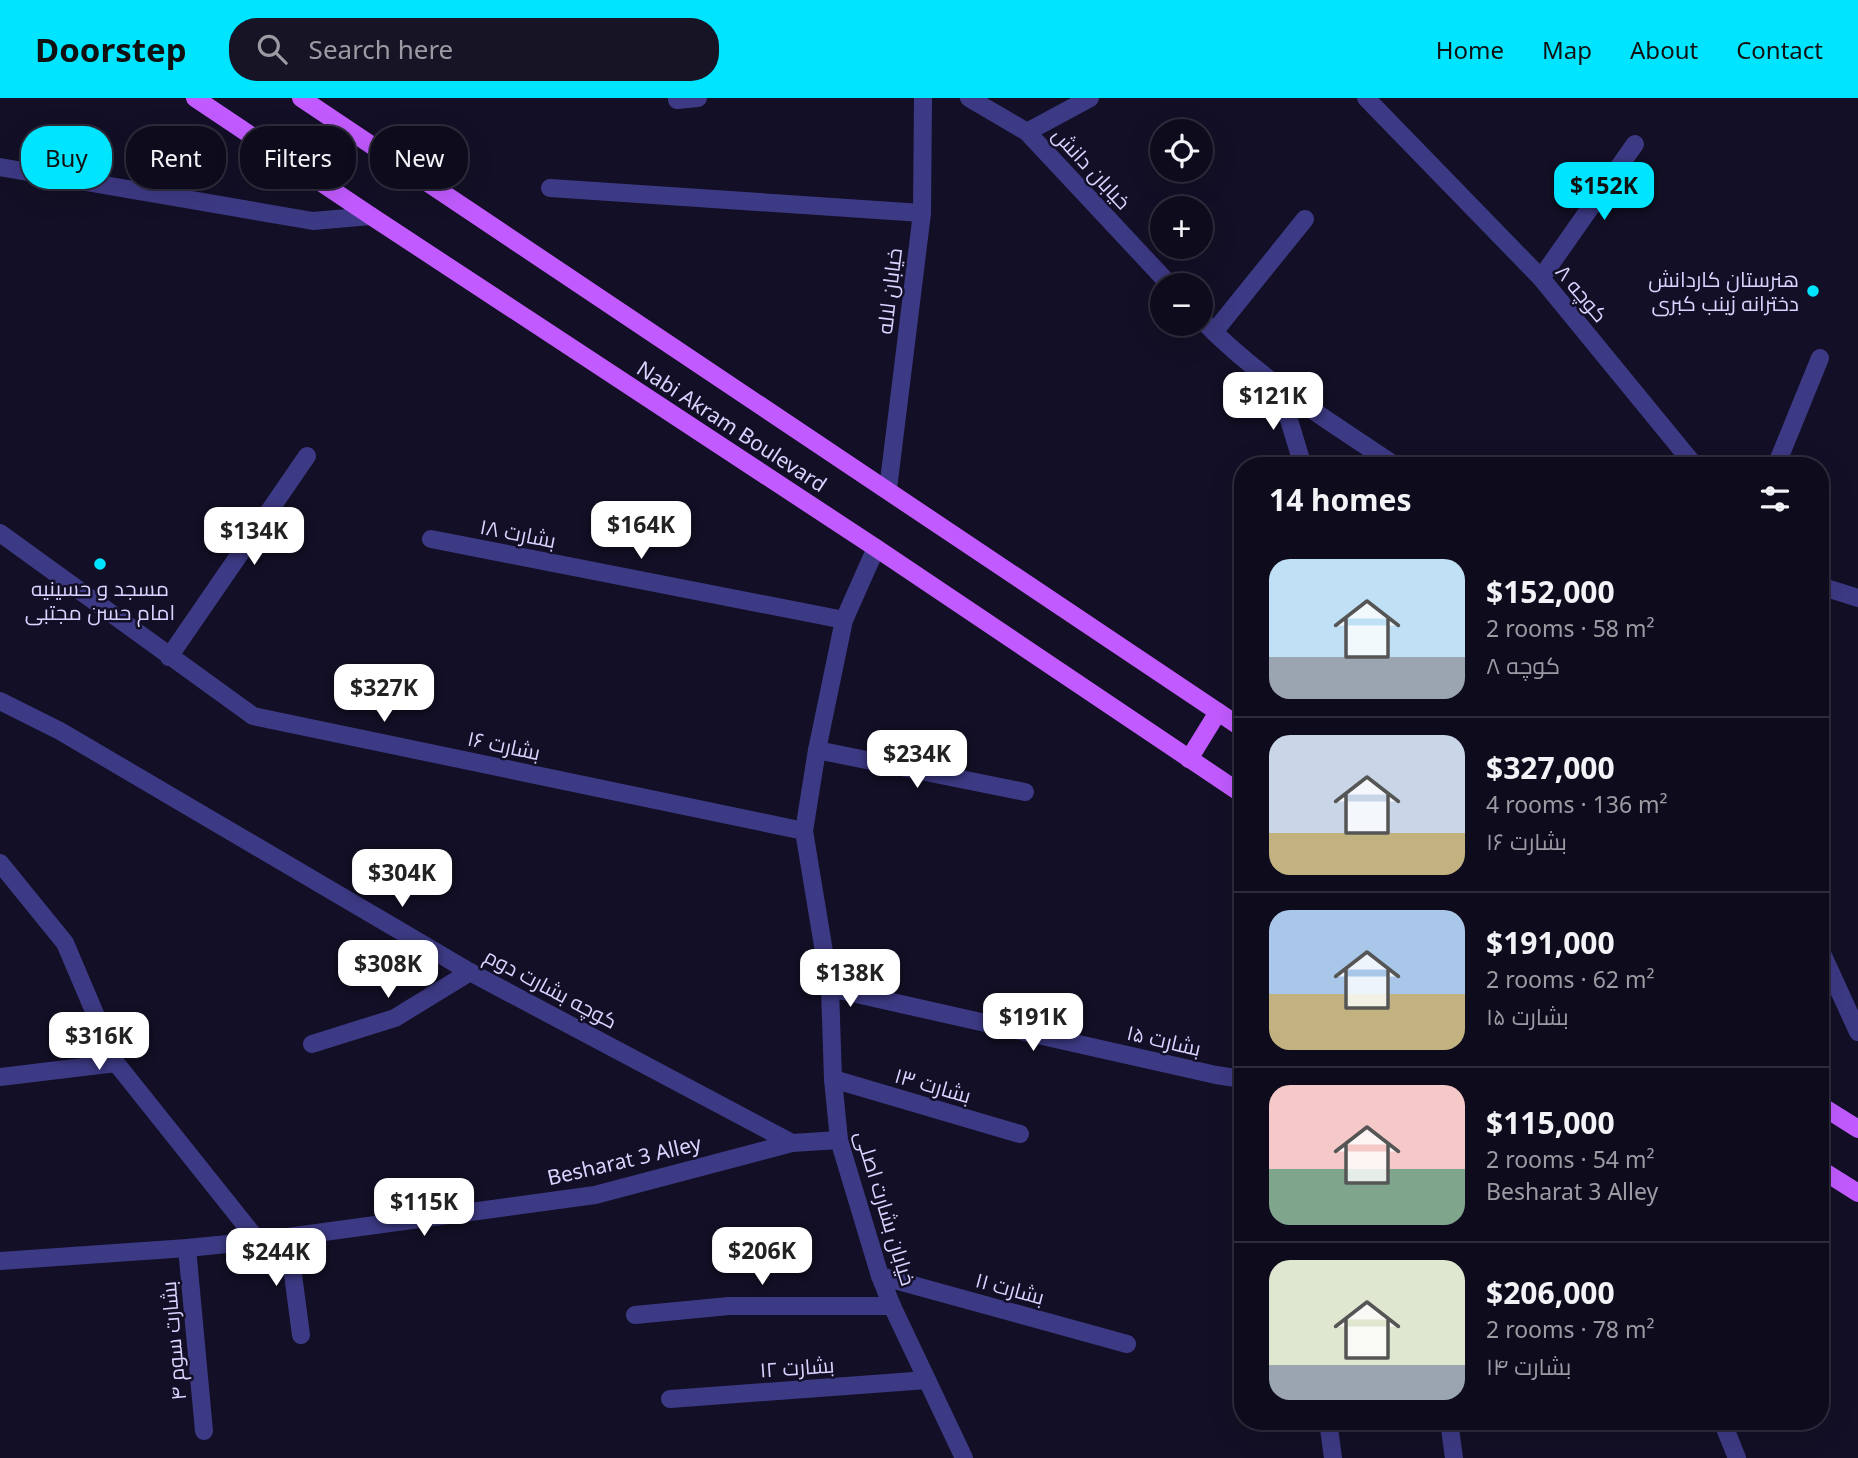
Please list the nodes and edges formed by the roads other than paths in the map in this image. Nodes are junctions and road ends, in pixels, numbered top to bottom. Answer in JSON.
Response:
{"nodes":[{"id":1,"x":195,"y":98,"type":"edge"},
{"id":2,"x":301,"y":98,"type":"edge"},
{"id":3,"x":698,"y":98,"type":"edge"},
{"id":4,"x":923,"y":98,"type":"edge"},
{"id":5,"x":969,"y":98,"type":"edge"},
{"id":6,"x":1090,"y":98,"type":"edge"},
{"id":7,"x":1366,"y":98,"type":"edge"},
{"id":8,"x":677,"y":100,"type":"dead end"},
{"id":9,"x":1027,"y":132,"type":"junction"},
{"id":10,"x":1635,"y":144,"type":"dead end"},
{"id":11,"x":0,"y":167,"type":"edge"},
{"id":12,"x":550,"y":188,"type":"dead end"},
{"id":13,"x":922,"y":213,"type":"junction"},
{"id":14,"x":371,"y":216,"type":"junction"},
{"id":15,"x":1305,"y":219,"type":"dead end"},
{"id":16,"x":1159,"y":273,"type":"edge"},
{"id":17,"x":1541,"y":278,"type":"junction"},
{"id":18,"x":1214,"y":332,"type":"joint"},
{"id":19,"x":1819,"y":358,"type":"dead end"},
{"id":20,"x":1279,"y":387,"type":"junction"},
{"id":21,"x":307,"y":456,"type":"dead end"},
{"id":22,"x":1300,"y":457,"type":"edge"},
{"id":23,"x":1383,"y":457,"type":"edge"},
{"id":24,"x":1688,"y":457,"type":"edge"},
{"id":25,"x":1780,"y":457,"type":"edge"},
{"id":26,"x":887,"y":489,"type":"junction"},
{"id":27,"x":0,"y":533,"type":"edge"},
{"id":28,"x":431,"y":539,"type":"dead end"},
{"id":29,"x":876,"y":548,"type":"junction"},
{"id":30,"x":1829,"y":589,"type":"edge"},
{"id":31,"x":1858,"y":598,"type":"edge"},
{"id":32,"x":844,"y":620,"type":"junction"},
{"id":33,"x":169,"y":657,"type":"junction"},
{"id":34,"x":0,"y":701,"type":"edge"},
{"id":35,"x":1218,"y":712,"type":"junction"},
{"id":36,"x":1234,"y":723,"type":"edge"},
{"id":37,"x":817,"y":750,"type":"junction"},
{"id":38,"x":1189,"y":760,"type":"junction"},
{"id":39,"x":1234,"y":789,"type":"edge"},
{"id":40,"x":1026,"y":792,"type":"dead end"},
{"id":41,"x":804,"y":831,"type":"junction"},
{"id":42,"x":0,"y":863,"type":"edge"},
{"id":43,"x":1829,"y":969,"type":"edge"},
{"id":44,"x":470,"y":972,"type":"junction"},
{"id":45,"x":830,"y":988,"type":"junction"},
{"id":46,"x":1858,"y":1032,"type":"edge"},
{"id":47,"x":312,"y":1044,"type":"dead end"},
{"id":48,"x":116,"y":1063,"type":"junction"},
{"id":49,"x":0,"y":1077,"type":"edge"},
{"id":50,"x":1234,"y":1078,"type":"edge"},
{"id":51,"x":833,"y":1079,"type":"junction"},
{"id":52,"x":1829,"y":1111,"type":"edge"},
{"id":53,"x":1858,"y":1129,"type":"edge"},
{"id":54,"x":1020,"y":1134,"type":"dead end"},
{"id":55,"x":839,"y":1140,"type":"junction"},
{"id":56,"x":792,"y":1143,"type":"junction"},
{"id":57,"x":1829,"y":1175,"type":"edge"},
{"id":58,"x":1858,"y":1193,"type":"edge"},
{"id":59,"x":289,"y":1237,"type":"junction"},
{"id":60,"x":258,"y":1241,"type":"junction"},
{"id":61,"x":187,"y":1248,"type":"junction"},
{"id":62,"x":0,"y":1261,"type":"edge"},
{"id":63,"x":880,"y":1276,"type":"junction"},
{"id":64,"x":892,"y":1306,"type":"junction"},
{"id":65,"x":635,"y":1315,"type":"dead end"},
{"id":66,"x":301,"y":1335,"type":"dead end"},
{"id":67,"x":1127,"y":1344,"type":"dead end"},
{"id":68,"x":928,"y":1380,"type":"junction"},
{"id":69,"x":670,"y":1399,"type":"dead end"},
{"id":70,"x":1328,"y":1430,"type":"edge"},
{"id":71,"x":1450,"y":1430,"type":"edge"},
{"id":72,"x":1726,"y":1430,"type":"edge"},
{"id":73,"x":204,"y":1431,"type":"dead end"},
{"id":74,"x":1330,"y":1457,"type":"edge"},
{"id":75,"x":964,"y":1458,"type":"edge"},
{"id":76,"x":1454,"y":1458,"type":"edge"},
{"id":77,"x":1737,"y":1458,"type":"edge"}],
"edges":[{"from":1,"to":14,"type":"main road","name":"Nabi Akram Boulevard"},
{"from":2,"to":26,"type":"main road","name":"Nabi Akram Boulevard"},
{"from":3,"to":8,"type":"street"},
{"from":4,"to":13,"type":"street","name":"خیابان لاله"},
{"from":5,"to":9,"type":"street","name":"خیابان دانش"},
{"from":6,"to":9,"type":"street"},
{"from":7,"to":17,"type":"street","name":"کوچه ۸"},
{"from":9,"to":16,"type":"street","name":"خیابان دانش"},
{"from":10,"to":17,"type":"street"},
{"from":11,"to":14,"type":"street"},
{"from":12,"to":13,"type":"street"},
{"from":13,"to":26,"type":"street","name":"خیابان لاله"},
{"from":14,"to":29,"type":"main road","name":"Nabi Akram Boulevard"},
{"from":15,"to":18,"type":"street"},
{"from":17,"to":24,"type":"street","name":"کوچه ۸"},
{"from":18,"to":20,"type":"street"},
{"from":19,"to":25,"type":"street"},
{"from":20,"to":22,"type":"street"},
{"from":20,"to":23,"type":"street"},
{"from":21,"to":33,"type":"street"},
{"from":26,"to":35,"type":"main road","name":"Nabi Akram Boulevard"},
{"from":27,"to":33,"type":"street","name":"بشارت ۱۶"},
{"from":28,"to":32,"type":"street","name":"بشارت ۱۸"},
{"from":29,"to":32,"type":"street","name":"خیابان بشارت اصلی"},
{"from":29,"to":38,"type":"main road","name":"Nabi Akram Boulevard"},
{"from":30,"to":31,"type":"street"},
{"from":32,"to":37,"type":"street","name":"خیابان بشارت اصلی"},
{"from":33,"to":41,"type":"street","name":"بشارت ۱۶"},
{"from":34,"to":44,"type":"street","name":"کوچه بشارت دوم"},
{"from":35,"to":36,"type":"main road","name":"Nabi Akram Boulevard"},
{"from":35,"to":38,"type":"main road"},
{"from":37,"to":40,"type":"street"},
{"from":37,"to":41,"type":"street","name":"خیابان بشارت اصلی"},
{"from":38,"to":39,"type":"main road","name":"Nabi Akram Boulevard"},
{"from":41,"to":45,"type":"street","name":"خیابان بشارت اصلی"},
{"from":42,"to":48,"type":"street"},
{"from":43,"to":46,"type":"street"},
{"from":44,"to":47,"type":"street"},
{"from":44,"to":56,"type":"street","name":"کوچه بشارت دوم"},
{"from":45,"to":50,"type":"street","name":"بشارت ۱۵"},
{"from":45,"to":51,"type":"street","name":"خیابان بشارت اصلی"},
{"from":48,"to":49,"type":"street"},
{"from":48,"to":60,"type":"street"},
{"from":51,"to":54,"type":"street","name":"بشارت ۱۳"},
{"from":51,"to":55,"type":"street","name":"خیابان بشارت اصلی"},
{"from":52,"to":53,"type":"main road"},
{"from":55,"to":56,"type":"street","name":"Besharat 3 Alley"},
{"from":55,"to":63,"type":"street","name":"خیابان بشارت اصلی"},
{"from":56,"to":59,"type":"street","name":"Besharat 3 Alley"},
{"from":57,"to":58,"type":"main road"},
{"from":59,"to":60,"type":"street","name":"Besharat 3 Alley"},
{"from":59,"to":66,"type":"street"},
{"from":60,"to":61,"type":"street","name":"Besharat 3 Alley"},
{"from":61,"to":62,"type":"street","name":"Besharat 3 Alley"},
{"from":61,"to":73,"type":"street","name":"بشارت سوم ۴"},
{"from":63,"to":64,"type":"street","name":"خیابان بشارت اصلی"},
{"from":63,"to":67,"type":"street","name":"بشارت ۱۱"},
{"from":64,"to":65,"type":"street"},
{"from":64,"to":68,"type":"street","name":"خیابان بشارت اصلی"},
{"from":68,"to":69,"type":"street","name":"بشارت ۱۲"},
{"from":68,"to":75,"type":"street","name":"خیابان بشارت اصلی"},
{"from":70,"to":74,"type":"street"},
{"from":71,"to":76,"type":"street"},
{"from":72,"to":77,"type":"street"}]}
